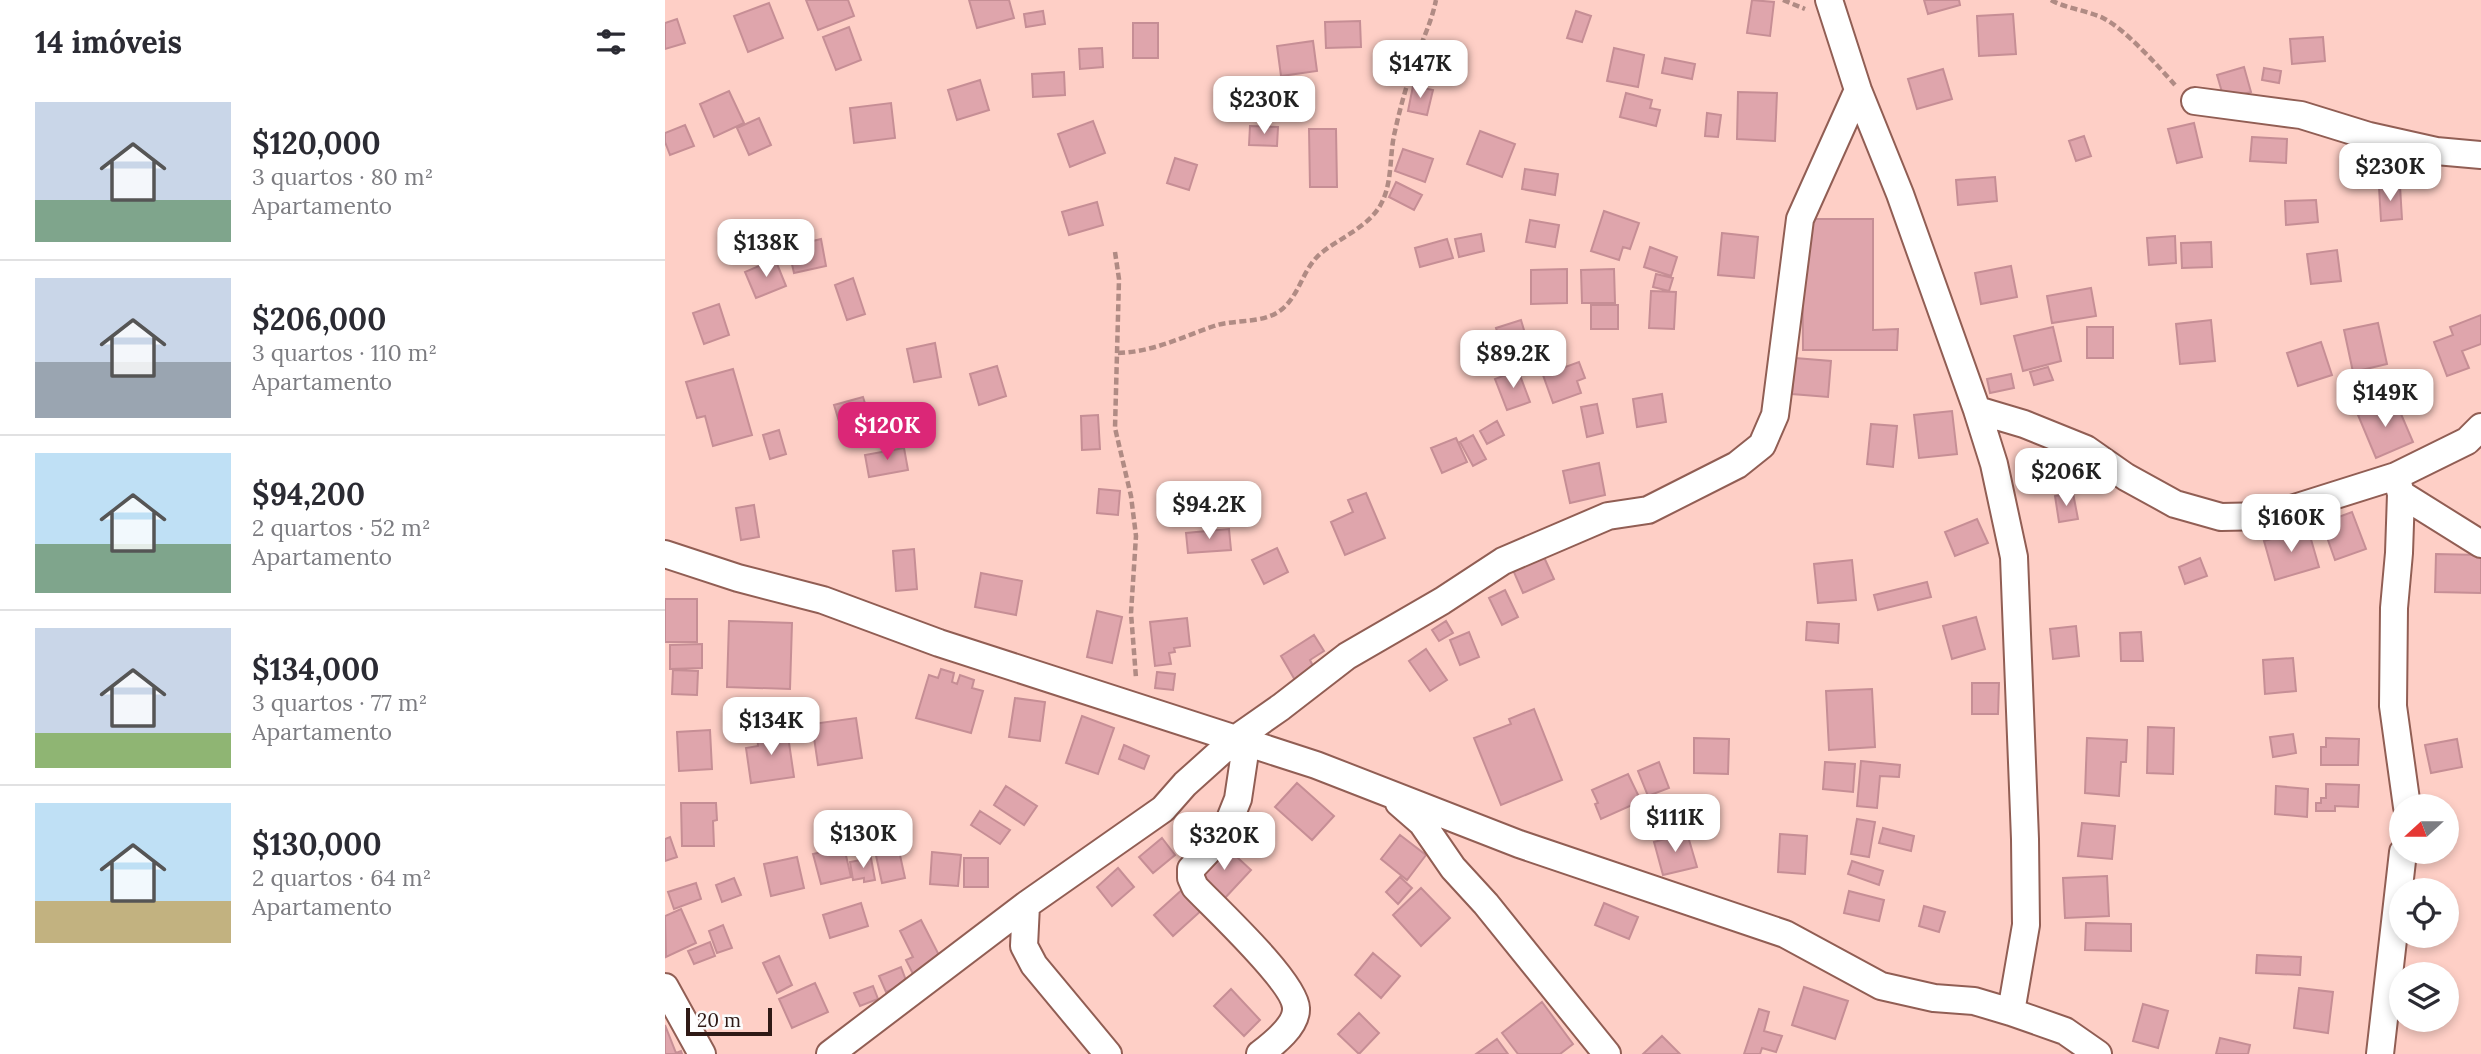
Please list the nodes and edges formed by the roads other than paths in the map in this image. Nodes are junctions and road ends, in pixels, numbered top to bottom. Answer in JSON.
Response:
{"nodes":[{"id":1,"x":1829,"y":0,"type":"edge"},
{"id":2,"x":1858,"y":90,"type":"junction"},
{"id":3,"x":2195,"y":101,"type":"road end"},
{"id":4,"x":2481,"y":155,"type":"edge"},
{"id":5,"x":1977,"y":410,"type":"junction"},
{"id":6,"x":2481,"y":427,"type":"edge"},
{"id":7,"x":2398,"y":485,"type":"junction"},
{"id":8,"x":2481,"y":544,"type":"edge"},
{"id":9,"x":665,"y":554,"type":"edge"},
{"id":10,"x":1234,"y":740,"type":"junction"},
{"id":11,"x":1385,"y":791,"type":"junction"},
{"id":12,"x":2404,"y":794,"type":"edge"},
{"id":13,"x":2402,"y":864,"type":"edge"},
{"id":14,"x":1026,"y":905,"type":"junction"},
{"id":15,"x":665,"y":987,"type":"edge"},
{"id":16,"x":2011,"y":1012,"type":"junction"},
{"id":17,"x":702,"y":1054,"type":"edge"},
{"id":18,"x":830,"y":1054,"type":"edge"},
{"id":19,"x":1108,"y":1054,"type":"edge"},
{"id":20,"x":1260,"y":1054,"type":"edge"},
{"id":21,"x":1607,"y":1054,"type":"edge"},
{"id":22,"x":2098,"y":1054,"type":"edge"},
{"id":23,"x":2380,"y":1054,"type":"edge"}],
"edges":[{"from":1,"to":2,"type":"street"},
{"from":2,"to":5,"type":"street"},
{"from":2,"to":10,"type":"street"},
{"from":3,"to":4,"type":"street"},
{"from":5,"to":7,"type":"street"},
{"from":5,"to":16,"type":"street"},
{"from":6,"to":7,"type":"street"},
{"from":7,"to":8,"type":"street"},
{"from":7,"to":12,"type":"street"},
{"from":9,"to":10,"type":"street"},
{"from":10,"to":11,"type":"street"},
{"from":10,"to":14,"type":"street"},
{"from":10,"to":20,"type":"street"},
{"from":11,"to":16,"type":"street"},
{"from":11,"to":21,"type":"street"},
{"from":13,"to":23,"type":"street"},
{"from":14,"to":18,"type":"street"},
{"from":14,"to":19,"type":"street"},
{"from":15,"to":17,"type":"street"},
{"from":16,"to":22,"type":"street"}]}
